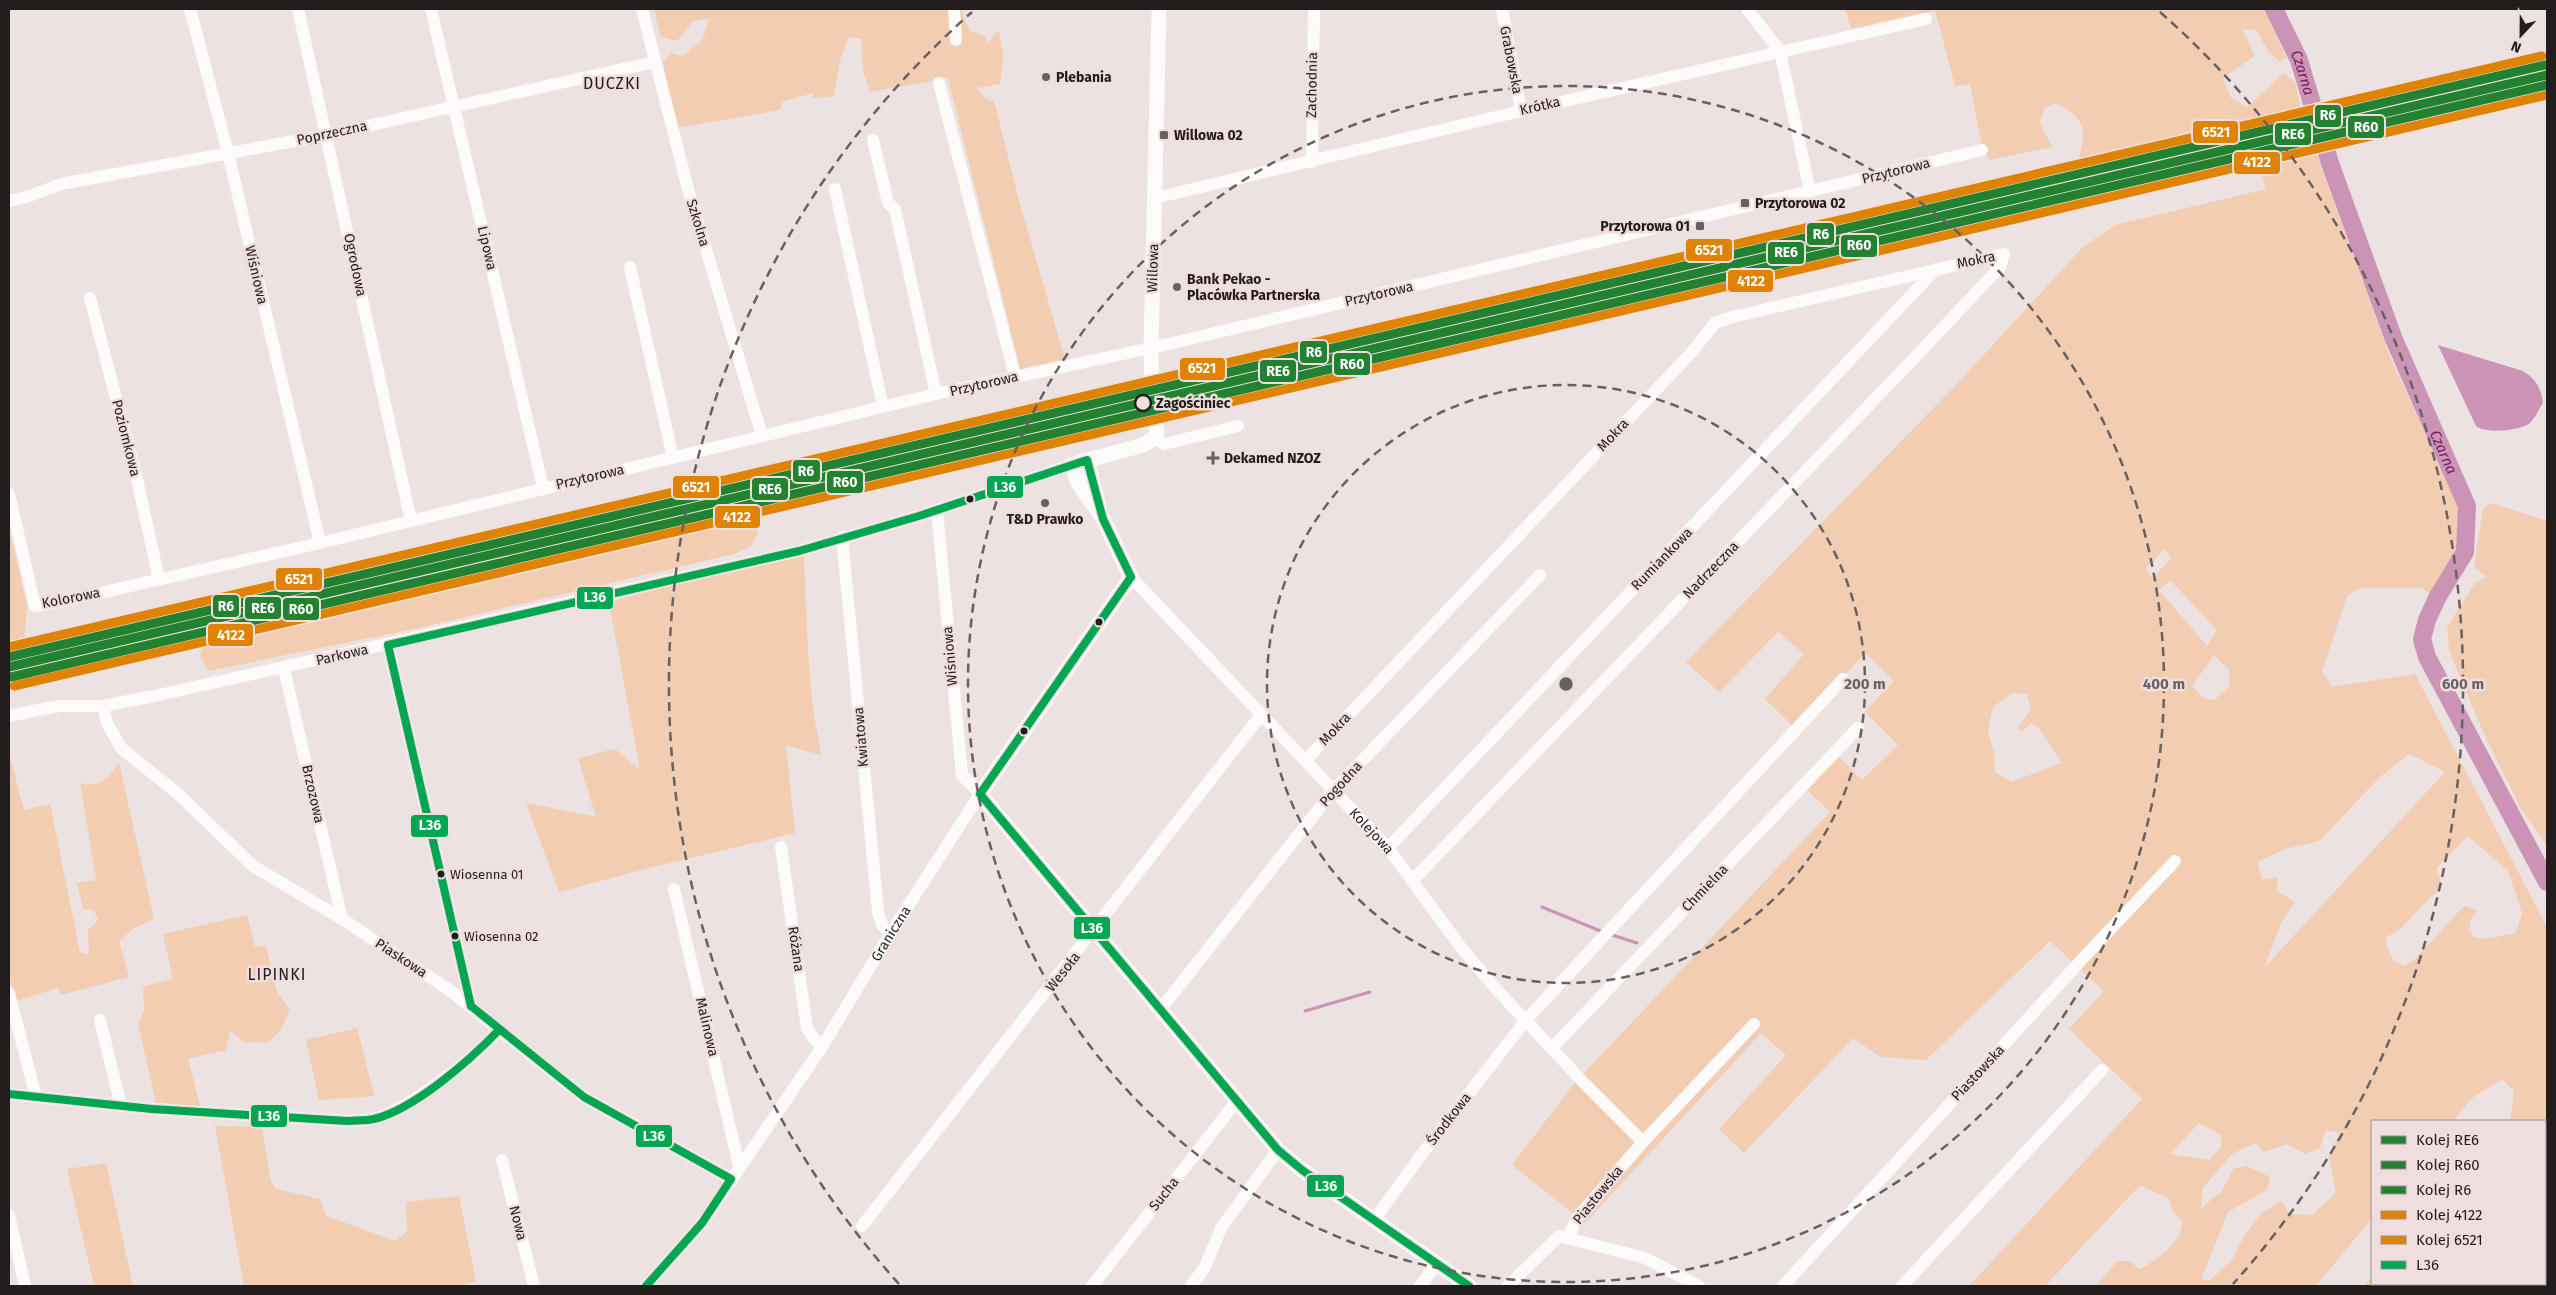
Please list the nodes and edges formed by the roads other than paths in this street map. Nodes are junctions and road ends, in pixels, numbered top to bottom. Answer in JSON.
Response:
{"nodes":[{"id":1,"x":190,"y":9,"type":"edge"},
{"id":2,"x":298,"y":9,"type":"edge"},
{"id":3,"x":431,"y":9,"type":"edge"},
{"id":4,"x":642,"y":9,"type":"edge"},
{"id":5,"x":954,"y":9,"type":"edge"},
{"id":6,"x":1159,"y":9,"type":"edge"},
{"id":7,"x":1314,"y":9,"type":"edge"},
{"id":8,"x":1502,"y":9,"type":"edge"},
{"id":9,"x":1747,"y":9,"type":"edge"},
{"id":10,"x":1926,"y":19,"type":"dead end"},
{"id":11,"x":956,"y":40,"type":"dead end"},
{"id":12,"x":1780,"y":51,"type":"junction"},
{"id":13,"x":654,"y":62,"type":"junction"},
{"id":14,"x":939,"y":83,"type":"dead end"},
{"id":15,"x":454,"y":106,"type":"junction"},
{"id":16,"x":1521,"y":111,"type":"junction"},
{"id":17,"x":327,"y":135,"type":"junction"},
{"id":18,"x":873,"y":140,"type":"dead end"},
{"id":19,"x":1982,"y":150,"type":"dead end"},
{"id":20,"x":228,"y":153,"type":"junction"},
{"id":21,"x":1312,"y":162,"type":"junction"},
{"id":22,"x":835,"y":189,"type":"dead end"},
{"id":23,"x":1810,"y":192,"type":"junction"},
{"id":24,"x":1155,"y":198,"type":"junction"},
{"id":25,"x":9,"y":201,"type":"edge"},
{"id":26,"x":2004,"y":254,"type":"joint"},
{"id":27,"x":630,"y":267,"type":"dead end"},
{"id":28,"x":1936,"y":269,"type":"junction"},
{"id":29,"x":90,"y":298,"type":"dead end"},
{"id":30,"x":1151,"y":348,"type":"junction"},
{"id":31,"x":1015,"y":376,"type":"junction"},
{"id":32,"x":936,"y":394,"type":"junction"},
{"id":33,"x":883,"y":407,"type":"junction"},
{"id":34,"x":1238,"y":426,"type":"dead end"},
{"id":35,"x":762,"y":436,"type":"junction"},
{"id":36,"x":1154,"y":438,"type":"junction"},
{"id":37,"x":673,"y":458,"type":"junction"},
{"id":38,"x":1087,"y":460,"type":"junction"},
{"id":39,"x":1071,"y":465,"type":"junction"},
{"id":40,"x":542,"y":488,"type":"junction"},
{"id":41,"x":9,"y":494,"type":"edge"},
{"id":42,"x":937,"y":510,"type":"junction"},
{"id":43,"x":1102,"y":519,"type":"junction"},
{"id":44,"x":412,"y":521,"type":"junction"},
{"id":45,"x":842,"y":537,"type":"junction"},
{"id":46,"x":320,"y":543,"type":"junction"},
{"id":47,"x":1540,"y":574,"type":"dead end"},
{"id":48,"x":1131,"y":576,"type":"junction"},
{"id":49,"x":159,"y":579,"type":"junction"},
{"id":50,"x":388,"y":645,"type":"junction"},
{"id":51,"x":284,"y":669,"type":"junction"},
{"id":52,"x":1843,"y":679,"type":"dead end"},
{"id":53,"x":103,"y":706,"type":"junction"},
{"id":54,"x":1261,"y":715,"type":"junction"},
{"id":55,"x":9,"y":716,"type":"edge"},
{"id":56,"x":1858,"y":728,"type":"dead end"},
{"id":57,"x":1305,"y":760,"type":"junction"},
{"id":58,"x":1333,"y":791,"type":"junction"},
{"id":59,"x":980,"y":794,"type":"junction"},
{"id":60,"x":781,"y":847,"type":"dead end"},
{"id":61,"x":1388,"y":848,"type":"junction"},
{"id":62,"x":2175,"y":861,"type":"dead end"},
{"id":63,"x":1412,"y":881,"type":"junction"},
{"id":64,"x":674,"y":889,"type":"dead end"},
{"id":65,"x":342,"y":919,"type":"junction"},
{"id":66,"x":1095,"y":930,"type":"junction"},
{"id":67,"x":890,"y":934,"type":"junction"},
{"id":68,"x":9,"y":993,"type":"edge"},
{"id":69,"x":471,"y":1006,"type":"junction"},
{"id":70,"x":1160,"y":1010,"type":"junction"},
{"id":71,"x":100,"y":1020,"type":"dead end"},
{"id":72,"x":1526,"y":1020,"type":"junction"},
{"id":73,"x":1754,"y":1024,"type":"dead end"},
{"id":74,"x":499,"y":1030,"type":"junction"},
{"id":75,"x":822,"y":1047,"type":"junction"},
{"id":76,"x":1552,"y":1048,"type":"junction"},
{"id":77,"x":2102,"y":1070,"type":"dead end"},
{"id":78,"x":9,"y":1094,"type":"edge"},
{"id":79,"x":36,"y":1097,"type":"junction"},
{"id":80,"x":1236,"y":1102,"type":"junction"},
{"id":81,"x":121,"y":1106,"type":"junction"},
{"id":82,"x":1643,"y":1142,"type":"junction"},
{"id":83,"x":1278,"y":1150,"type":"junction"},
{"id":84,"x":502,"y":1160,"type":"dead end"},
{"id":85,"x":739,"y":1166,"type":"junction"},
{"id":86,"x":730,"y":1179,"type":"junction"},
{"id":87,"x":9,"y":1215,"type":"edge"},
{"id":88,"x":1374,"y":1220,"type":"junction"},
{"id":89,"x":862,"y":1226,"type":"dead end"},
{"id":90,"x":1569,"y":1237,"type":"junction"},
{"id":91,"x":1437,"y":1264,"type":"junction"},
{"id":92,"x":25,"y":1286,"type":"edge"},
{"id":93,"x":534,"y":1286,"type":"edge"},
{"id":94,"x":646,"y":1286,"type":"edge"},
{"id":95,"x":1092,"y":1286,"type":"edge"},
{"id":96,"x":1191,"y":1286,"type":"edge"},
{"id":97,"x":1420,"y":1286,"type":"edge"},
{"id":98,"x":1469,"y":1286,"type":"edge"},
{"id":99,"x":1508,"y":1286,"type":"edge"},
{"id":100,"x":1699,"y":1286,"type":"edge"},
{"id":101,"x":1783,"y":1286,"type":"edge"},
{"id":102,"x":1902,"y":1286,"type":"edge"}],
"edges":[{"from":1,"to":20,"type":"street","name":"Wiśniowa"},
{"from":2,"to":17,"type":"street","name":"Ogrodowa"},
{"from":3,"to":15,"type":"street","name":"Lipowa"},
{"from":4,"to":13,"type":"street","name":"Szkolna"},
{"from":5,"to":11,"type":"street"},
{"from":6,"to":24,"type":"street","name":"Willowa"},
{"from":7,"to":21,"type":"street","name":"Zachodnia"},
{"from":8,"to":16,"type":"street","name":"Grabowska"},
{"from":9,"to":12,"type":"street"},
{"from":10,"to":12,"type":"street","name":"Krótka"},
{"from":12,"to":16,"type":"street","name":"Krótka"},
{"from":12,"to":23,"type":"street"},
{"from":13,"to":15,"type":"street","name":"Poprzeczna"},
{"from":13,"to":35,"type":"street","name":"Szkolna"},
{"from":14,"to":31,"type":"street"},
{"from":15,"to":17,"type":"street","name":"Poprzeczna"},
{"from":15,"to":40,"type":"street","name":"Lipowa"},
{"from":16,"to":21,"type":"street","name":"Krótka"},
{"from":17,"to":20,"type":"street","name":"Poprzeczna"},
{"from":17,"to":44,"type":"street","name":"Ogrodowa"},
{"from":18,"to":32,"type":"street"},
{"from":19,"to":23,"type":"street","name":"Przytorowa"},
{"from":20,"to":25,"type":"street","name":"Poprzeczna"},
{"from":20,"to":46,"type":"street","name":"Wiśniowa"},
{"from":21,"to":24,"type":"street","name":"Krótka"},
{"from":22,"to":33,"type":"street"},
{"from":23,"to":30,"type":"street","name":"Przytorowa"},
{"from":24,"to":30,"type":"street","name":"Willowa"},
{"from":26,"to":28,"type":"street","name":"Mokra"},
{"from":26,"to":63,"type":"street","name":"Nadrzeczna"},
{"from":27,"to":37,"type":"street"},
{"from":28,"to":57,"type":"street","name":"Mokra"},
{"from":28,"to":61,"type":"street","name":"Rumiankowa"},
{"from":29,"to":49,"type":"street","name":"Poziomkowa"},
{"from":30,"to":31,"type":"street","name":"Przytorowa"},
{"from":30,"to":36,"type":"street","name":"Willowa"},
{"from":31,"to":32,"type":"street","name":"Przytorowa"},
{"from":32,"to":33,"type":"street","name":"Przytorowa"},
{"from":33,"to":35,"type":"street","name":"Przytorowa"},
{"from":34,"to":36,"type":"street"},
{"from":35,"to":37,"type":"street","name":"Przytorowa"},
{"from":36,"to":38,"type":"street"},
{"from":37,"to":40,"type":"street","name":"Przytorowa"},
{"from":38,"to":39,"type":"street"},
{"from":38,"to":43,"type":"street","name":"Kolejowa"},
{"from":39,"to":42,"type":"street","name":"Parkowa"},
{"from":39,"to":43,"type":"street","name":"Kolejowa"},
{"from":40,"to":44,"type":"street","name":"Przytorowa"},
{"from":41,"to":49,"type":"street","name":"Kolorowa"},
{"from":42,"to":45,"type":"street","name":"Parkowa"},
{"from":42,"to":59,"type":"street","name":"Wiśniowa"},
{"from":43,"to":48,"type":"street","name":"Kolejowa"},
{"from":44,"to":46,"type":"street","name":"Przytorowa"},
{"from":45,"to":50,"type":"street","name":"Parkowa"},
{"from":45,"to":67,"type":"street","name":"Kwiatowa"},
{"from":46,"to":49,"type":"street","name":"Przytorowa"},
{"from":47,"to":58,"type":"street","name":"Pogodna"},
{"from":48,"to":54,"type":"street","name":"Kolejowa"},
{"from":48,"to":59,"type":"street","name":"Graniczna"},
{"from":50,"to":51,"type":"street","name":"Parkowa"},
{"from":50,"to":69,"type":"street"},
{"from":51,"to":53,"type":"street","name":"Parkowa"},
{"from":51,"to":65,"type":"street","name":"Brzozowa"},
{"from":52,"to":72,"type":"street","name":"Środkowa"},
{"from":53,"to":55,"type":"street","name":"Parkowa"},
{"from":53,"to":65,"type":"street","name":"Piaskowa"},
{"from":54,"to":57,"type":"street","name":"Kolejowa"},
{"from":54,"to":66,"type":"street","name":"Wesoła"},
{"from":56,"to":76,"type":"street","name":"Chmielna"},
{"from":57,"to":58,"type":"street","name":"Kolejowa"},
{"from":58,"to":61,"type":"street","name":"Kolejowa"},
{"from":58,"to":70,"type":"street","name":"Pogodna"},
{"from":59,"to":66,"type":"street"},
{"from":59,"to":67,"type":"street","name":"Graniczna"},
{"from":60,"to":75,"type":"street","name":"Różana"},
{"from":61,"to":63,"type":"street","name":"Kolejowa"},
{"from":62,"to":101,"type":"street","name":"Piastowska"},
{"from":63,"to":72,"type":"street","name":"Kolejowa"},
{"from":64,"to":85,"type":"street","name":"Malinowa"},
{"from":65,"to":69,"type":"street","name":"Piaskowa"},
{"from":66,"to":70,"type":"street"},
{"from":66,"to":89,"type":"street","name":"Wesoła"},
{"from":67,"to":75,"type":"street","name":"Graniczna"},
{"from":68,"to":79,"type":"street"},
{"from":69,"to":74,"type":"street","name":"Piaskowa"},
{"from":70,"to":80,"type":"street"},
{"from":71,"to":81,"type":"street"},
{"from":72,"to":76,"type":"street","name":"Kolejowa"},
{"from":72,"to":88,"type":"street","name":"Środkowa"},
{"from":73,"to":82,"type":"street","name":"Piastowska"},
{"from":74,"to":81,"type":"street"},
{"from":74,"to":86,"type":"street","name":"Piaskowa"},
{"from":75,"to":85,"type":"street","name":"Graniczna"},
{"from":76,"to":82,"type":"street","name":"Kolejowa"},
{"from":77,"to":102,"type":"street"},
{"from":78,"to":79,"type":"street"},
{"from":79,"to":81,"type":"street"},
{"from":80,"to":83,"type":"street"},
{"from":80,"to":95,"type":"street","name":"Sucha"},
{"from":82,"to":90,"type":"street","name":"Piastowska"},
{"from":83,"to":88,"type":"street"},
{"from":83,"to":96,"type":"street"},
{"from":84,"to":93,"type":"street","name":"Nowa"},
{"from":85,"to":86,"type":"street","name":"Graniczna"},
{"from":86,"to":94,"type":"street","name":"Graniczna"},
{"from":87,"to":92,"type":"street"},
{"from":88,"to":91,"type":"street"},
{"from":90,"to":99,"type":"street","name":"Piastowska"},
{"from":90,"to":100,"type":"street","name":"Piastowska"},
{"from":91,"to":97,"type":"street"},
{"from":91,"to":98,"type":"street"}]}
